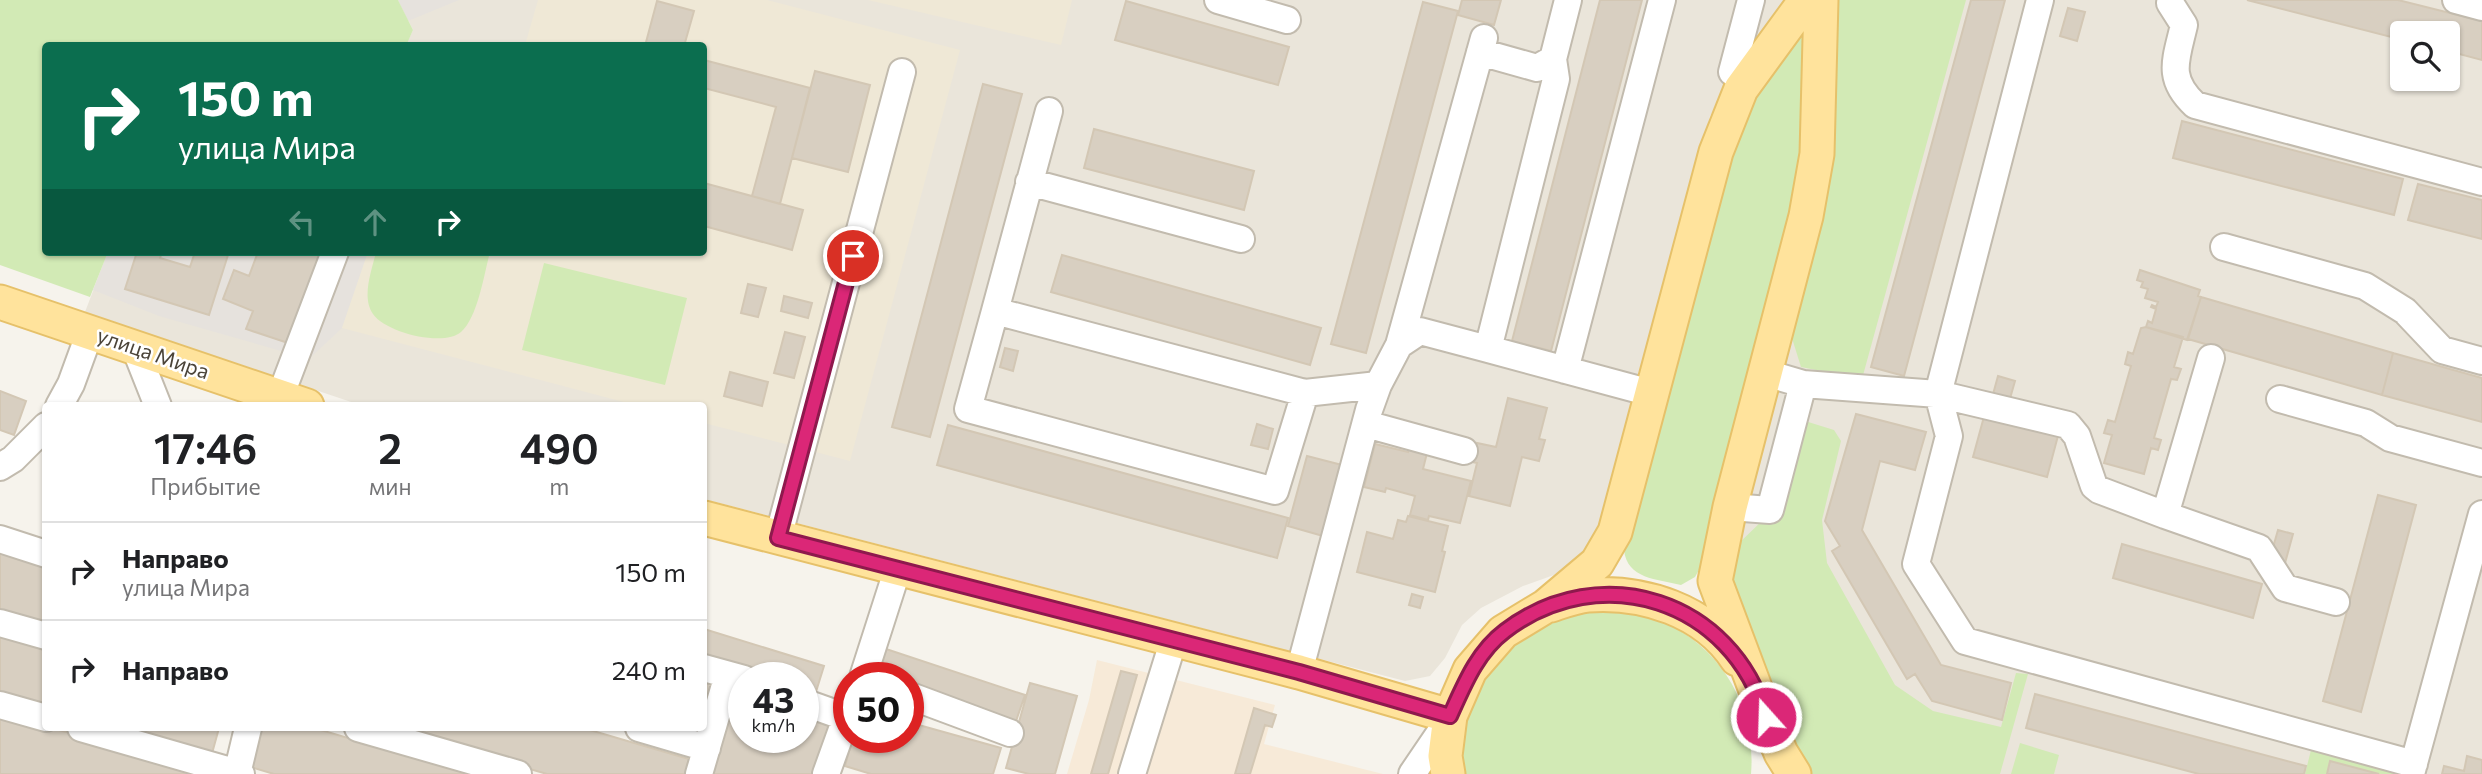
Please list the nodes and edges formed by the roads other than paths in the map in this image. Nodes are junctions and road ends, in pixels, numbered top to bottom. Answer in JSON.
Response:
{"nodes":[{"id":1,"x":1218,"y":0,"type":"edge"},
{"id":2,"x":1568,"y":0,"type":"edge"},
{"id":3,"x":1662,"y":0,"type":"edge"},
{"id":4,"x":1751,"y":0,"type":"edge"},
{"id":5,"x":1806,"y":0,"type":"edge"},
{"id":6,"x":1821,"y":0,"type":"edge"},
{"id":7,"x":2040,"y":0,"type":"edge"},
{"id":8,"x":2456,"y":0,"type":"edge"},
{"id":9,"x":2168,"y":1,"type":"edge"},
{"id":10,"x":2482,"y":7,"type":"edge"},
{"id":11,"x":1287,"y":20,"type":"dead end"},
{"id":12,"x":1553,"y":58,"type":"junction"},
{"id":13,"x":902,"y":72,"type":"dead end"},
{"id":14,"x":1732,"y":72,"type":"dead end"},
{"id":15,"x":1049,"y":111,"type":"dead end"},
{"id":16,"x":1029,"y":182,"type":"junction"},
{"id":17,"x":2482,"y":182,"type":"edge"},
{"id":18,"x":1241,"y":239,"type":"dead end"},
{"id":19,"x":2224,"y":247,"type":"dead end"},
{"id":20,"x":334,"y":256,"type":"edge"},
{"id":21,"x":0,"y":302,"type":"edge"},
{"id":22,"x":995,"y":311,"type":"junction"},
{"id":23,"x":90,"y":332,"type":"junction"},
{"id":24,"x":1399,"y":345,"type":"junction"},
{"id":25,"x":135,"y":348,"type":"junction"},
{"id":26,"x":1488,"y":349,"type":"junction"},
{"id":27,"x":2211,"y":358,"type":"dead end"},
{"id":28,"x":2482,"y":361,"type":"edge"},
{"id":29,"x":1565,"y":370,"type":"junction"},
{"id":30,"x":1766,"y":373,"type":"junction"},
{"id":31,"x":1803,"y":384,"type":"junction"},
{"id":32,"x":1378,"y":385,"type":"junction"},
{"id":33,"x":1305,"y":393,"type":"junction"},
{"id":34,"x":1651,"y":393,"type":"junction"},
{"id":35,"x":1938,"y":394,"type":"junction"},
{"id":36,"x":2280,"y":399,"type":"dead end"},
{"id":37,"x":61,"y":402,"type":"edge"},
{"id":38,"x":156,"y":402,"type":"edge"},
{"id":39,"x":293,"y":402,"type":"edge"},
{"id":40,"x":1366,"y":424,"type":"junction"},
{"id":41,"x":42,"y":430,"type":"edge"},
{"id":42,"x":1464,"y":451,"type":"dead end"},
{"id":43,"x":2482,"y":463,"type":"edge"},
{"id":44,"x":0,"y":467,"type":"edge"},
{"id":45,"x":1730,"y":507,"type":"junction"},
{"id":46,"x":2165,"y":514,"type":"junction"},
{"id":47,"x":2482,"y":514,"type":"edge"},
{"id":48,"x":707,"y":519,"type":"edge"},
{"id":49,"x":778,"y":538,"type":"junction"},
{"id":50,"x":0,"y":539,"type":"edge"},
{"id":51,"x":42,"y":553,"type":"edge"},
{"id":52,"x":898,"y":568,"type":"junction"},
{"id":53,"x":2336,"y":602,"type":"dead end"},
{"id":54,"x":1546,"y":606,"type":"junction"},
{"id":55,"x":0,"y":623,"type":"edge"},
{"id":56,"x":42,"y":635,"type":"edge"},
{"id":57,"x":1174,"y":639,"type":"junction"},
{"id":58,"x":868,"y":662,"type":"edge"},
{"id":59,"x":1299,"y":672,"type":"junction"},
{"id":60,"x":725,"y":674,"type":"edge"},
{"id":61,"x":1754,"y":684,"type":"junction"},
{"id":62,"x":924,"y":701,"type":"edge"},
{"id":63,"x":0,"y":705,"type":"edge"},
{"id":64,"x":1450,"y":716,"type":"junction"},
{"id":65,"x":42,"y":717,"type":"edge"},
{"id":66,"x":1766,"y":717,"type":"junction"},
{"id":67,"x":91,"y":731,"type":"edge"},
{"id":68,"x":247,"y":731,"type":"edge"},
{"id":69,"x":369,"y":731,"type":"edge"},
{"id":70,"x":649,"y":731,"type":"edge"},
{"id":71,"x":1010,"y":733,"type":"dead end"},
{"id":72,"x":707,"y":748,"type":"junction"},
{"id":73,"x":836,"y":753,"type":"edge"},
{"id":74,"x":2413,"y":769,"type":"edge"},
{"id":75,"x":830,"y":773,"type":"edge"},
{"id":76,"x":239,"y":774,"type":"edge"},
{"id":77,"x":518,"y":774,"type":"edge"},
{"id":78,"x":699,"y":774,"type":"edge"},
{"id":79,"x":1132,"y":774,"type":"edge"},
{"id":80,"x":1412,"y":774,"type":"edge"},
{"id":81,"x":1448,"y":774,"type":"edge"},
{"id":82,"x":1768,"y":774,"type":"edge"},
{"id":83,"x":1794,"y":774,"type":"edge"}],
"edges":[{"from":1,"to":11,"type":"street"},
{"from":2,"to":12,"type":"street"},
{"from":3,"to":29,"type":"street"},
{"from":4,"to":14,"type":"street"},
{"from":5,"to":34,"type":"main road"},
{"from":6,"to":30,"type":"main road"},
{"from":7,"to":35,"type":"street"},
{"from":8,"to":10,"type":"street"},
{"from":9,"to":17,"type":"street"},
{"from":12,"to":24,"type":"street"},
{"from":12,"to":26,"type":"street"},
{"from":13,"to":49,"type":"street"},
{"from":15,"to":16,"type":"street"},
{"from":16,"to":18,"type":"street"},
{"from":16,"to":22,"type":"street"},
{"from":19,"to":28,"type":"street"},
{"from":20,"to":39,"type":"street"},
{"from":21,"to":23,"type":"main road","name":"улица Мира"},
{"from":22,"to":33,"type":"street"},
{"from":22,"to":33,"type":"street"},
{"from":23,"to":25,"type":"main road","name":"улица Мира"},
{"from":23,"to":37,"type":"street"},
{"from":24,"to":26,"type":"street"},
{"from":24,"to":32,"type":"street"},
{"from":25,"to":38,"type":"street"},
{"from":25,"to":39,"type":"main road","name":"улица Мира"},
{"from":26,"to":29,"type":"street"},
{"from":27,"to":46,"type":"street"},
{"from":29,"to":34,"type":"street"},
{"from":30,"to":31,"type":"street"},
{"from":30,"to":45,"type":"main road"},
{"from":31,"to":35,"type":"street"},
{"from":31,"to":45,"type":"street"},
{"from":32,"to":33,"type":"street"},
{"from":32,"to":40,"type":"street"},
{"from":34,"to":54,"type":"main road"},
{"from":35,"to":46,"type":"street"},
{"from":35,"to":74,"type":"street"},
{"from":36,"to":43,"type":"street"},
{"from":40,"to":42,"type":"street"},
{"from":40,"to":59,"type":"street"},
{"from":41,"to":44,"type":"street"},
{"from":45,"to":61,"type":"main road"},
{"from":46,"to":53,"type":"street"},
{"from":47,"to":74,"type":"street"},
{"from":48,"to":49,"type":"main road"},
{"from":49,"to":52,"type":"main road"},
{"from":50,"to":51,"type":"street"},
{"from":52,"to":57,"type":"main road"},
{"from":52,"to":58,"type":"street"},
{"from":54,"to":61,"type":"main road"},
{"from":54,"to":64,"type":"main road"},
{"from":55,"to":56,"type":"street"},
{"from":57,"to":59,"type":"main road"},
{"from":57,"to":79,"type":"street"},
{"from":59,"to":64,"type":"main road"},
{"from":60,"to":72,"type":"street"},
{"from":61,"to":66,"type":"main road"},
{"from":62,"to":71,"type":"street"},
{"from":63,"to":65,"type":"street"},
{"from":64,"to":80,"type":"street"},
{"from":64,"to":81,"type":"main road"},
{"from":66,"to":82,"type":"main road"},
{"from":66,"to":83,"type":"main road"},
{"from":67,"to":76,"type":"street"},
{"from":68,"to":76,"type":"street"},
{"from":69,"to":77,"type":"street"},
{"from":70,"to":72,"type":"street"},
{"from":72,"to":78,"type":"street"},
{"from":73,"to":75,"type":"street"}]}
